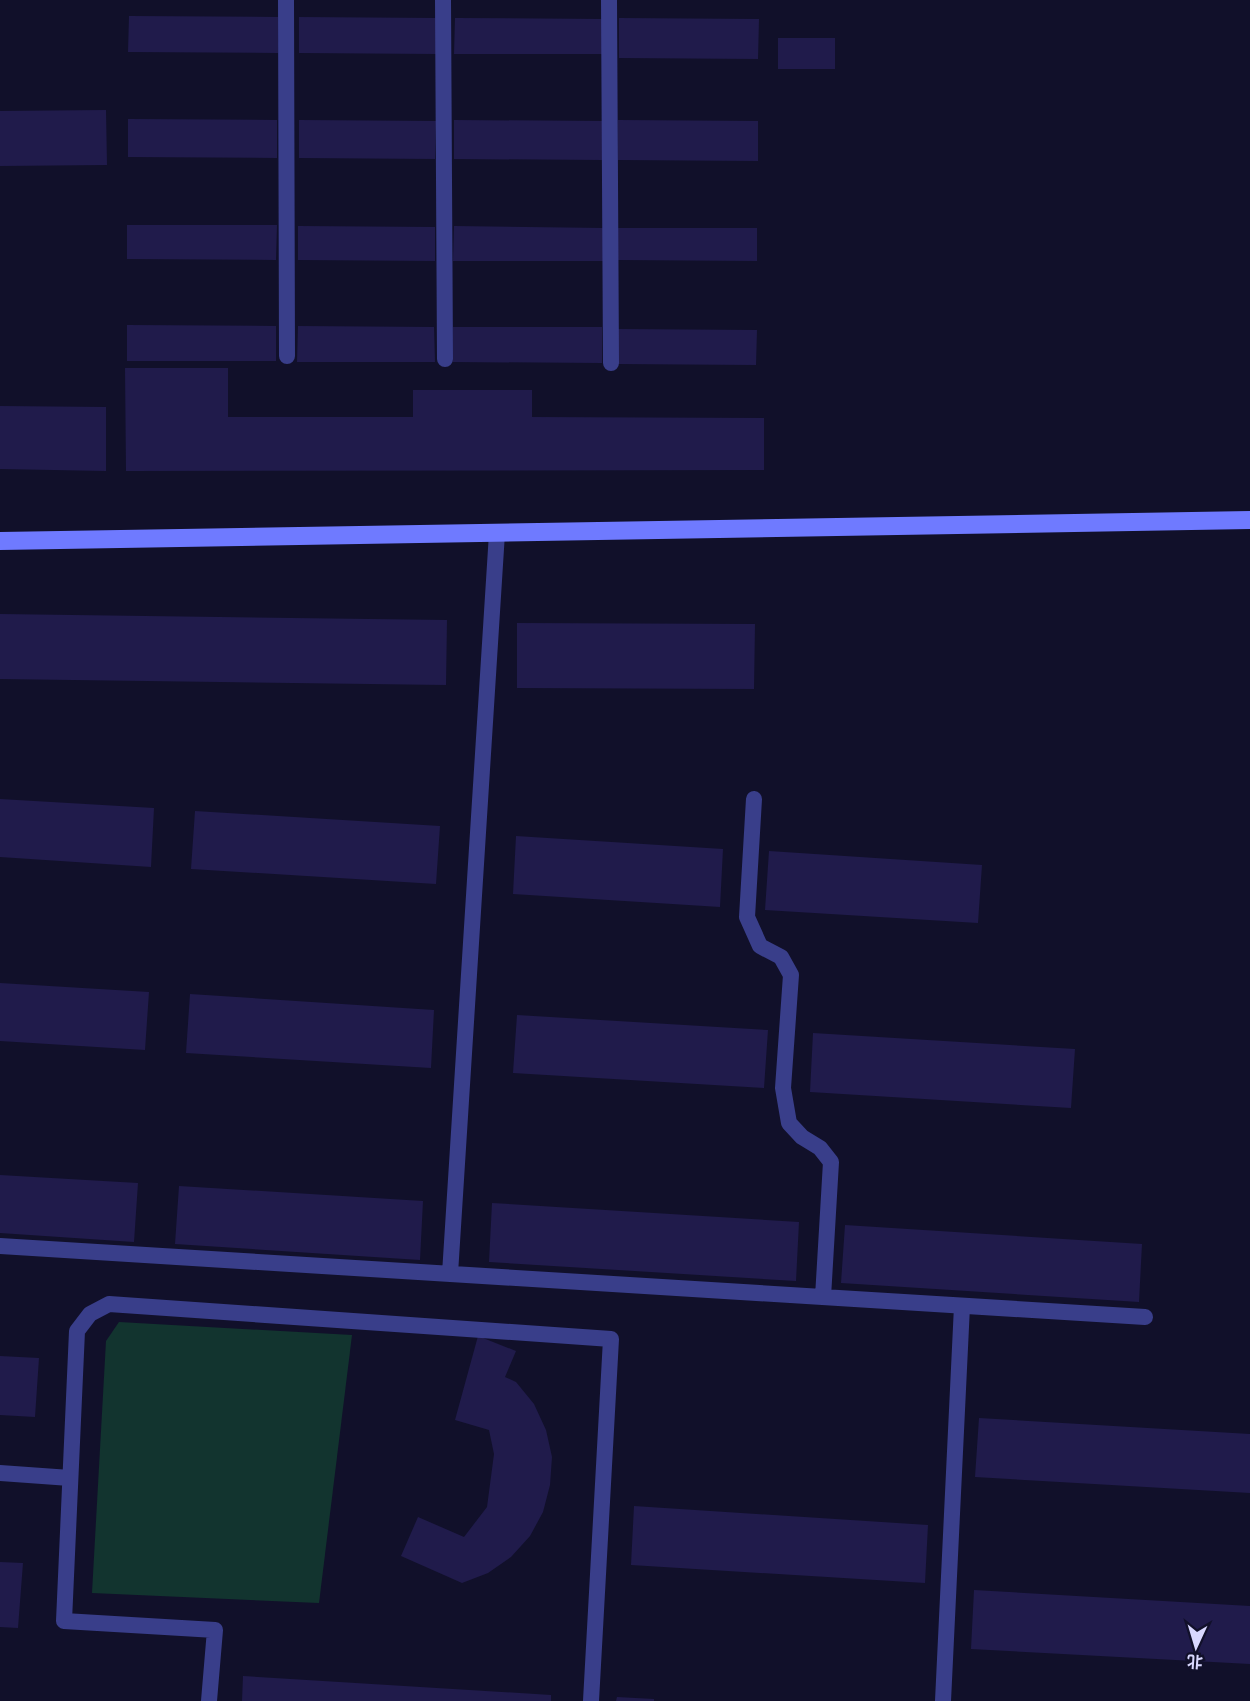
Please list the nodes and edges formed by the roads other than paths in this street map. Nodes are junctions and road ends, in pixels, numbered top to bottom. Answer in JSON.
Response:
{"nodes":[{"id":1,"x":286,"y":0,"type":"edge"},
{"id":2,"x":443,"y":0,"type":"edge"},
{"id":3,"x":609,"y":0,"type":"edge"},
{"id":4,"x":287,"y":356,"type":"dead end"},
{"id":5,"x":445,"y":359,"type":"dead end"},
{"id":6,"x":610,"y":363,"type":"dead end"},
{"id":7,"x":1250,"y":520,"type":"edge"},
{"id":8,"x":497,"y":533,"type":"junction"},
{"id":9,"x":0,"y":541,"type":"edge"},
{"id":10,"x":754,"y":799,"type":"dead end"},
{"id":11,"x":0,"y":1246,"type":"edge"},
{"id":12,"x":450,"y":1274,"type":"junction"},
{"id":13,"x":823,"y":1297,"type":"junction"},
{"id":14,"x":962,"y":1306,"type":"junction"},
{"id":15,"x":1145,"y":1317,"type":"dead end"},
{"id":16,"x":0,"y":1473,"type":"edge"},
{"id":17,"x":70,"y":1478,"type":"junction"},
{"id":18,"x":209,"y":1701,"type":"edge"},
{"id":19,"x":591,"y":1701,"type":"edge"},
{"id":20,"x":943,"y":1701,"type":"edge"}],
"edges":[{"from":1,"to":4,"type":"lane"},
{"from":2,"to":5,"type":"lane"},
{"from":3,"to":6,"type":"lane"},
{"from":7,"to":8,"type":"street"},
{"from":8,"to":9,"type":"street"},
{"from":8,"to":12,"type":"lane"},
{"from":10,"to":13,"type":"lane"},
{"from":11,"to":12,"type":"lane"},
{"from":12,"to":13,"type":"lane"},
{"from":13,"to":14,"type":"lane"},
{"from":14,"to":15,"type":"lane"},
{"from":14,"to":20,"type":"lane"},
{"from":16,"to":17,"type":"lane"},
{"from":17,"to":18,"type":"lane"},
{"from":17,"to":19,"type":"lane"}]}
